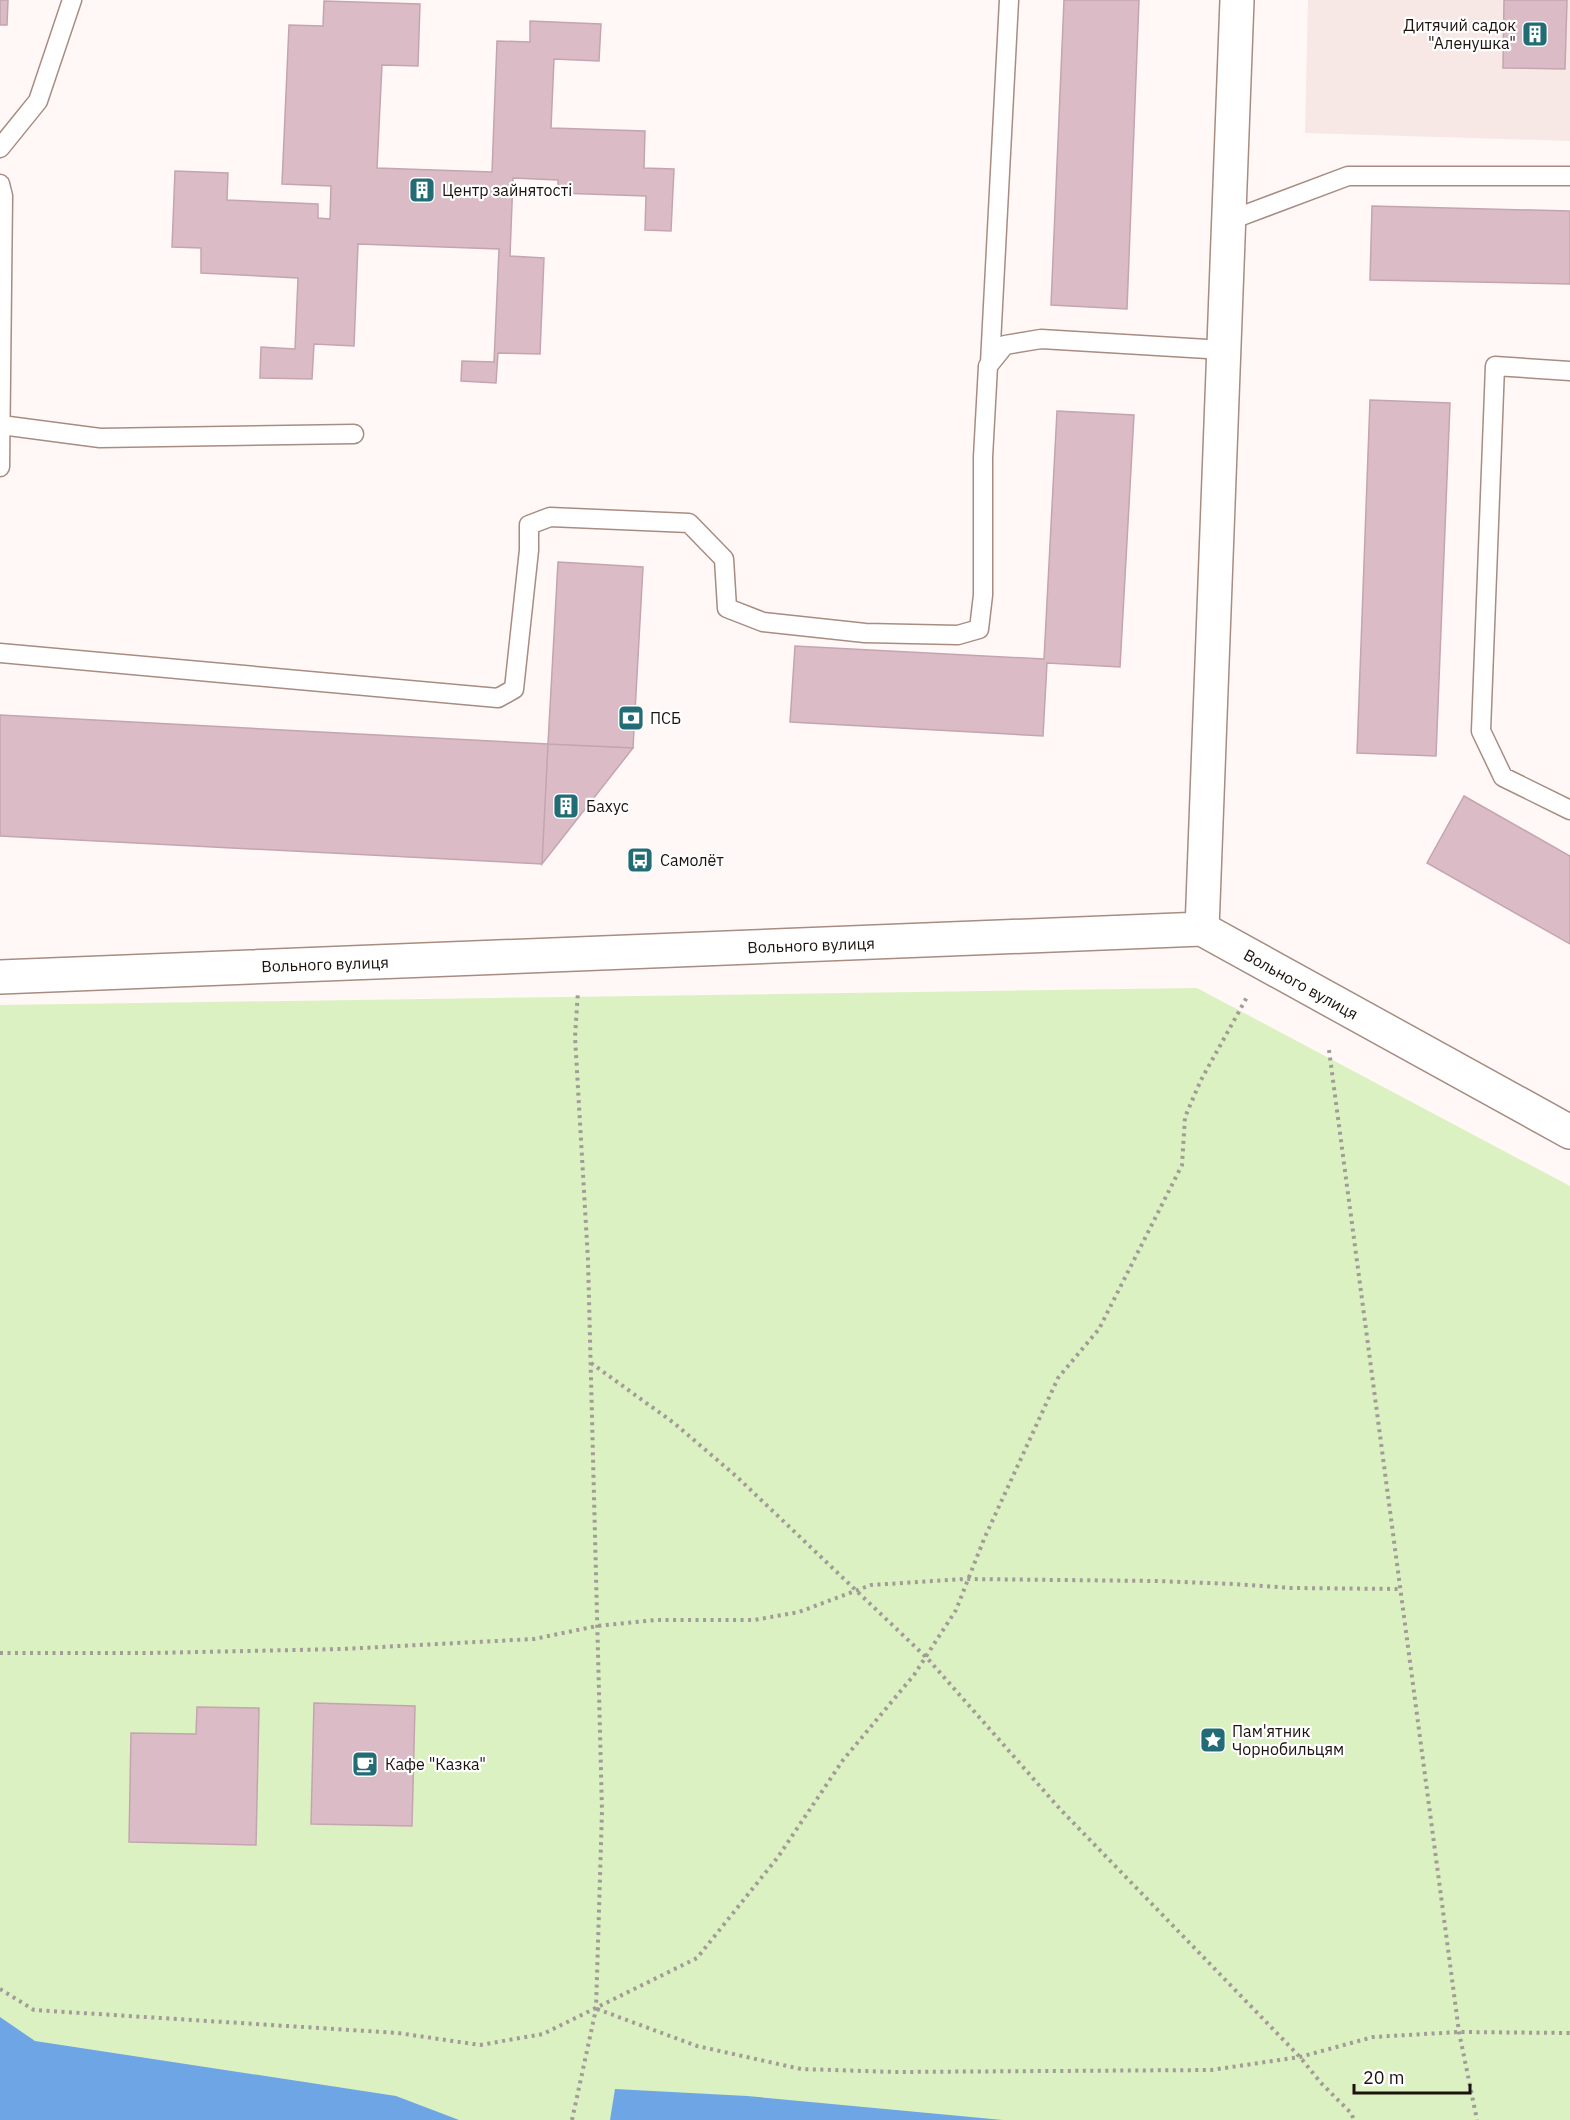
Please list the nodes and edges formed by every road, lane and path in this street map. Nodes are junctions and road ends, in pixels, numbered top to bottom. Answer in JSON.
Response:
{"nodes":[{"id":1,"x":72,"y":0,"type":"edge"},
{"id":2,"x":1009,"y":0,"type":"edge"},
{"id":3,"x":1237,"y":0,"type":"edge"},
{"id":4,"x":0,"y":148,"type":"edge"},
{"id":5,"x":1570,"y":176,"type":"edge"},
{"id":6,"x":0,"y":184,"type":"edge"},
{"id":7,"x":1228,"y":221,"type":"junction"},
{"id":8,"x":1224,"y":350,"type":"junction"},
{"id":9,"x":990,"y":363,"type":"junction"},
{"id":10,"x":1570,"y":371,"type":"edge"},
{"id":11,"x":1,"y":425,"type":"edge"},
{"id":12,"x":354,"y":434,"type":"dead end"},
{"id":13,"x":0,"y":467,"type":"edge"},
{"id":14,"x":0,"y":653,"type":"edge"},
{"id":15,"x":1570,"y":810,"type":"edge"},
{"id":16,"x":1202,"y":929,"type":"junction"},
{"id":17,"x":580,"y":954,"type":"junction"},
{"id":18,"x":0,"y":977,"type":"edge"},
{"id":19,"x":1247,"y":997,"type":"dead end"},
{"id":20,"x":1329,"y":1050,"type":"dead end"},
{"id":21,"x":1570,"y":1132,"type":"edge"},
{"id":22,"x":591,"y":1364,"type":"junction"},
{"id":23,"x":1401,"y":1589,"type":"junction"},
{"id":24,"x":597,"y":1626,"type":"junction"},
{"id":25,"x":0,"y":1653,"type":"edge"},
{"id":26,"x":0,"y":1989,"type":"edge"},
{"id":27,"x":596,"y":2009,"type":"junction"},
{"id":28,"x":1460,"y":2032,"type":"junction"},
{"id":29,"x":1570,"y":2033,"type":"edge"},
{"id":30,"x":1300,"y":2057,"type":"junction"},
{"id":31,"x":572,"y":2120,"type":"edge"},
{"id":32,"x":1354,"y":2120,"type":"edge"},
{"id":33,"x":1477,"y":2120,"type":"edge"}],
"edges":[{"from":1,"to":4,"type":"lane"},
{"from":2,"to":9,"type":"lane"},
{"from":3,"to":7,"type":"street"},
{"from":5,"to":7,"type":"lane"},
{"from":6,"to":11,"type":"lane"},
{"from":7,"to":8,"type":"street"},
{"from":8,"to":9,"type":"lane"},
{"from":8,"to":16,"type":"street"},
{"from":9,"to":14,"type":"lane"},
{"from":10,"to":15,"type":"lane"},
{"from":11,"to":12,"type":"lane"},
{"from":11,"to":13,"type":"lane"},
{"from":16,"to":17,"type":"street","name":"Вольного вулиця"},
{"from":16,"to":21,"type":"street","name":"Вольного вулиця"},
{"from":17,"to":18,"type":"street","name":"Вольного вулиця"},
{"from":17,"to":22,"type":"path"},
{"from":19,"to":27,"type":"path"},
{"from":20,"to":23,"type":"path"},
{"from":22,"to":24,"type":"path"},
{"from":22,"to":30,"type":"path"},
{"from":23,"to":24,"type":"path"},
{"from":23,"to":28,"type":"path"},
{"from":24,"to":25,"type":"path"},
{"from":24,"to":27,"type":"path"},
{"from":26,"to":27,"type":"path"},
{"from":27,"to":30,"type":"path"},
{"from":27,"to":31,"type":"path"},
{"from":28,"to":29,"type":"path"},
{"from":28,"to":30,"type":"path"},
{"from":28,"to":33,"type":"path"},
{"from":30,"to":32,"type":"path"}]}
